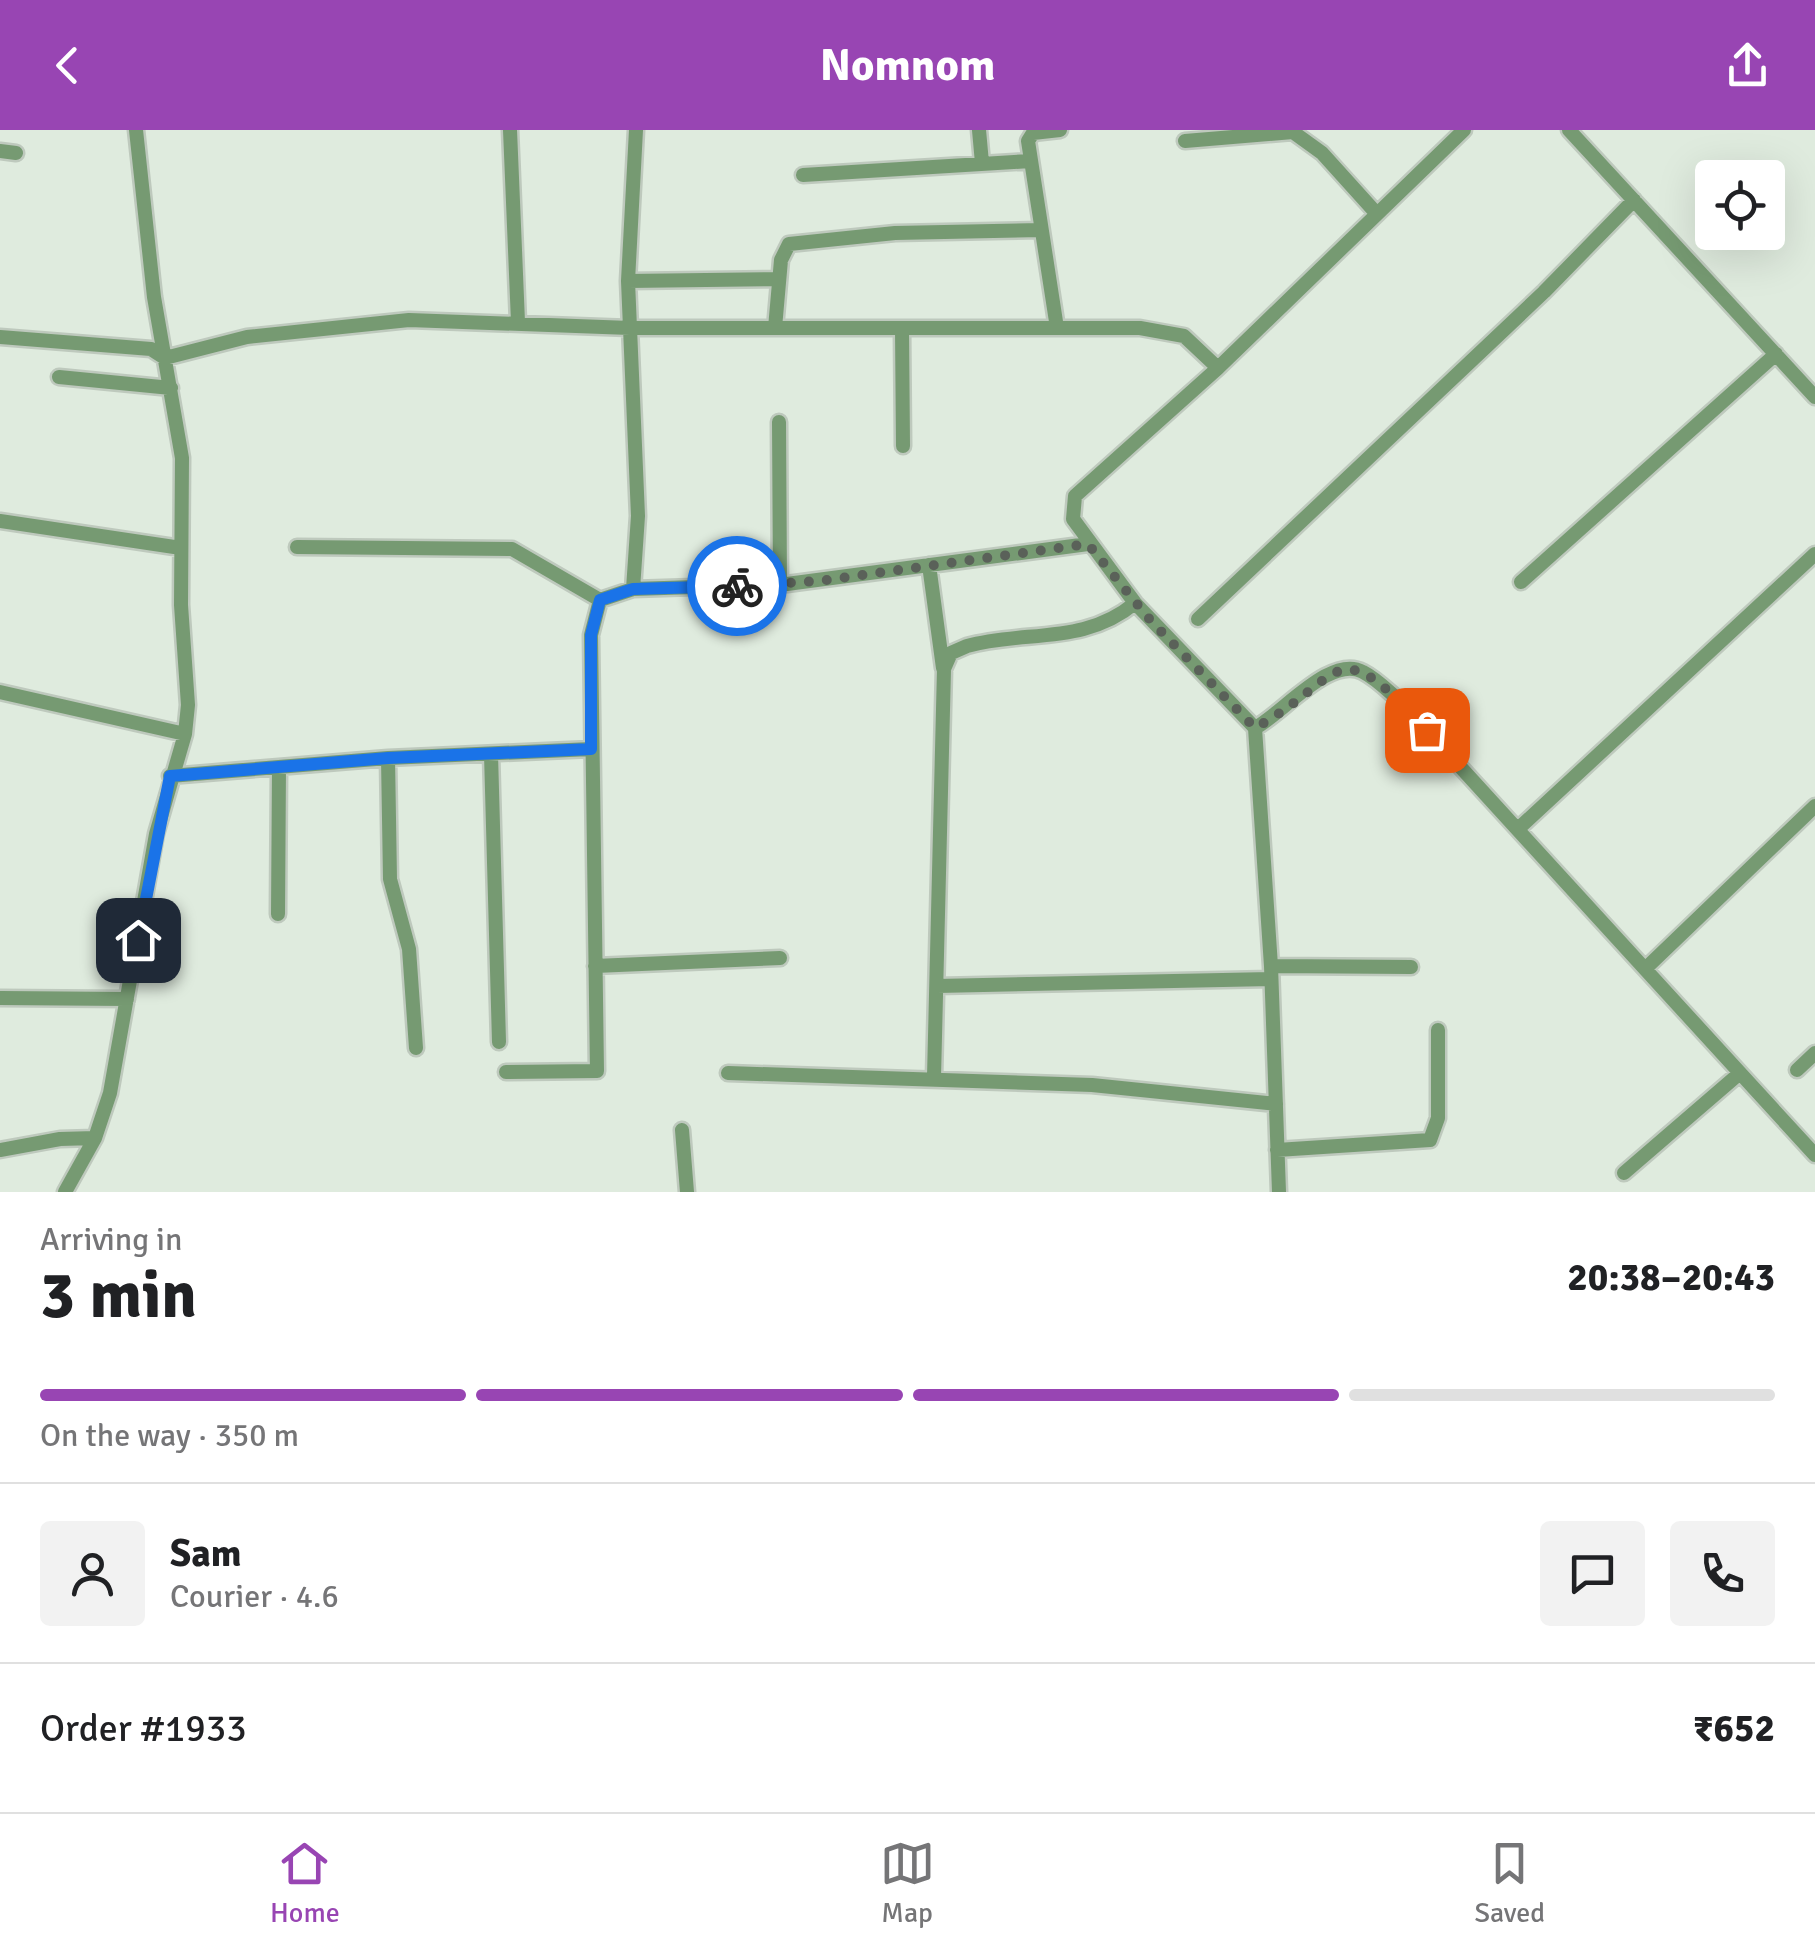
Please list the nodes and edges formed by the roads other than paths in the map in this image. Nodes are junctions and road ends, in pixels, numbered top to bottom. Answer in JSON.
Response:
{"nodes":[{"id":1,"x":136,"y":130,"type":"edge"},
{"id":2,"x":510,"y":130,"type":"edge"},
{"id":3,"x":636,"y":130,"type":"edge"},
{"id":4,"x":979,"y":130,"type":"edge"},
{"id":5,"x":1060,"y":130,"type":"edge"},
{"id":6,"x":1464,"y":130,"type":"edge"},
{"id":7,"x":1570,"y":130,"type":"edge"},
{"id":8,"x":1447,"y":136,"type":"edge"},
{"id":9,"x":1184,"y":141,"type":"dead end"},
{"id":10,"x":1030,"y":162,"type":"junction"},
{"id":11,"x":982,"y":163,"type":"junction"},
{"id":12,"x":802,"y":176,"type":"dead end"},
{"id":13,"x":1634,"y":200,"type":"junction"},
{"id":14,"x":1377,"y":214,"type":"junction"},
{"id":15,"x":1041,"y":230,"type":"junction"},
{"id":16,"x":779,"y":278,"type":"junction"},
{"id":17,"x":628,"y":281,"type":"junction"},
{"id":18,"x":518,"y":322,"type":"junction"},
{"id":19,"x":630,"y":328,"type":"junction"},
{"id":20,"x":774,"y":328,"type":"junction"},
{"id":21,"x":1057,"y":328,"type":"junction"},
{"id":22,"x":902,"y":329,"type":"junction"},
{"id":23,"x":0,"y":336,"type":"edge"},
{"id":24,"x":1776,"y":354,"type":"junction"},
{"id":25,"x":164,"y":358,"type":"junction"},
{"id":26,"x":1218,"y":368,"type":"junction"},
{"id":27,"x":59,"y":377,"type":"dead end"},
{"id":28,"x":171,"y":388,"type":"junction"},
{"id":29,"x":1815,"y":396,"type":"edge"},
{"id":30,"x":779,"y":422,"type":"dead end"},
{"id":31,"x":902,"y":446,"type":"dead end"},
{"id":32,"x":0,"y":521,"type":"edge"},
{"id":33,"x":1088,"y":544,"type":"junction"},
{"id":34,"x":181,"y":548,"type":"junction"},
{"id":35,"x":298,"y":548,"type":"dead end"},
{"id":36,"x":1815,"y":554,"type":"edge"},
{"id":37,"x":929,"y":565,"type":"junction"},
{"id":38,"x":1521,"y":582,"type":"dead end"},
{"id":39,"x":780,"y":584,"type":"junction"},
{"id":40,"x":633,"y":589,"type":"junction"},
{"id":41,"x":600,"y":600,"type":"junction"},
{"id":42,"x":1135,"y":602,"type":"junction"},
{"id":43,"x":1198,"y":618,"type":"dead end"},
{"id":44,"x":944,"y":669,"type":"junction"},
{"id":45,"x":0,"y":692,"type":"edge"},
{"id":46,"x":1255,"y":728,"type":"junction"},
{"id":47,"x":185,"y":734,"type":"junction"},
{"id":48,"x":591,"y":749,"type":"junction"},
{"id":49,"x":491,"y":754,"type":"junction"},
{"id":50,"x":388,"y":758,"type":"junction"},
{"id":51,"x":279,"y":767,"type":"junction"},
{"id":52,"x":170,"y":776,"type":"junction"},
{"id":53,"x":1815,"y":806,"type":"edge"},
{"id":54,"x":1518,"y":829,"type":"junction"},
{"id":55,"x":278,"y":914,"type":"dead end"},
{"id":56,"x":780,"y":958,"type":"dead end"},
{"id":57,"x":596,"y":966,"type":"junction"},
{"id":58,"x":1411,"y":968,"type":"dead end"},
{"id":59,"x":1645,"y":968,"type":"junction"},
{"id":60,"x":1271,"y":972,"type":"junction"},
{"id":61,"x":937,"y":986,"type":"junction"},
{"id":62,"x":0,"y":998,"type":"edge"},
{"id":63,"x":127,"y":999,"type":"junction"},
{"id":64,"x":1438,"y":1030,"type":"dead end"},
{"id":65,"x":499,"y":1042,"type":"dead end"},
{"id":66,"x":416,"y":1048,"type":"dead end"},
{"id":67,"x":1815,"y":1053,"type":"edge"},
{"id":68,"x":1797,"y":1070,"type":"dead end"},
{"id":69,"x":506,"y":1072,"type":"dead end"},
{"id":70,"x":728,"y":1072,"type":"dead end"},
{"id":71,"x":1740,"y":1074,"type":"junction"},
{"id":72,"x":934,"y":1077,"type":"junction"},
{"id":73,"x":1276,"y":1104,"type":"junction"},
{"id":74,"x":682,"y":1130,"type":"dead end"},
{"id":75,"x":95,"y":1138,"type":"junction"},
{"id":76,"x":0,"y":1150,"type":"edge"},
{"id":77,"x":1277,"y":1150,"type":"junction"},
{"id":78,"x":1815,"y":1156,"type":"edge"},
{"id":79,"x":1624,"y":1173,"type":"dead end"},
{"id":80,"x":65,"y":1192,"type":"edge"},
{"id":81,"x":687,"y":1192,"type":"edge"},
{"id":82,"x":1278,"y":1192,"type":"edge"}],
"edges":[{"from":1,"to":25,"type":"street"},
{"from":2,"to":18,"type":"street"},
{"from":3,"to":17,"type":"street"},
{"from":4,"to":11,"type":"street"},
{"from":5,"to":10,"type":"street"},
{"from":6,"to":8,"type":"street"},
{"from":7,"to":13,"type":"street"},
{"from":8,"to":14,"type":"street"},
{"from":9,"to":14,"type":"street"},
{"from":10,"to":11,"type":"street"},
{"from":10,"to":15,"type":"street"},
{"from":11,"to":12,"type":"street"},
{"from":13,"to":24,"type":"street"},
{"from":13,"to":43,"type":"street"},
{"from":14,"to":26,"type":"street"},
{"from":15,"to":16,"type":"street"},
{"from":15,"to":21,"type":"street"},
{"from":16,"to":17,"type":"street"},
{"from":16,"to":20,"type":"street"},
{"from":17,"to":19,"type":"street"},
{"from":18,"to":19,"type":"street"},
{"from":18,"to":25,"type":"street"},
{"from":19,"to":20,"type":"street"},
{"from":19,"to":40,"type":"street"},
{"from":20,"to":22,"type":"street"},
{"from":21,"to":22,"type":"street"},
{"from":21,"to":26,"type":"street"},
{"from":22,"to":31,"type":"street"},
{"from":23,"to":25,"type":"street"},
{"from":24,"to":29,"type":"street"},
{"from":24,"to":38,"type":"street"},
{"from":25,"to":28,"type":"street"},
{"from":26,"to":33,"type":"street"},
{"from":27,"to":28,"type":"street"},
{"from":28,"to":34,"type":"street"},
{"from":30,"to":39,"type":"street"},
{"from":32,"to":34,"type":"street"},
{"from":33,"to":37,"type":"street"},
{"from":33,"to":42,"type":"street"},
{"from":34,"to":47,"type":"street"},
{"from":35,"to":41,"type":"street"},
{"from":36,"to":54,"type":"street"},
{"from":37,"to":39,"type":"street"},
{"from":37,"to":44,"type":"street"},
{"from":39,"to":40,"type":"street"},
{"from":40,"to":41,"type":"street"},
{"from":41,"to":48,"type":"street"},
{"from":42,"to":44,"type":"street"},
{"from":42,"to":46,"type":"street"},
{"from":44,"to":61,"type":"street"},
{"from":45,"to":47,"type":"street"},
{"from":46,"to":54,"type":"street"},
{"from":46,"to":60,"type":"street"},
{"from":47,"to":52,"type":"street"},
{"from":48,"to":49,"type":"street"},
{"from":48,"to":57,"type":"street"},
{"from":49,"to":50,"type":"street"},
{"from":49,"to":65,"type":"street"},
{"from":50,"to":51,"type":"street"},
{"from":50,"to":66,"type":"street"},
{"from":51,"to":52,"type":"street"},
{"from":51,"to":55,"type":"street"},
{"from":52,"to":63,"type":"street"},
{"from":53,"to":59,"type":"street"},
{"from":54,"to":59,"type":"street"},
{"from":56,"to":57,"type":"street"},
{"from":57,"to":69,"type":"street"},
{"from":58,"to":60,"type":"street"},
{"from":59,"to":71,"type":"street"},
{"from":60,"to":61,"type":"street"},
{"from":60,"to":73,"type":"street"},
{"from":61,"to":72,"type":"street"},
{"from":62,"to":63,"type":"street"},
{"from":63,"to":75,"type":"street"},
{"from":64,"to":77,"type":"street"},
{"from":67,"to":68,"type":"street"},
{"from":70,"to":72,"type":"street"},
{"from":71,"to":78,"type":"street"},
{"from":71,"to":79,"type":"street"},
{"from":72,"to":73,"type":"street"},
{"from":73,"to":77,"type":"street"},
{"from":74,"to":81,"type":"street"},
{"from":75,"to":76,"type":"street"},
{"from":75,"to":80,"type":"street"},
{"from":77,"to":82,"type":"street"}]}
